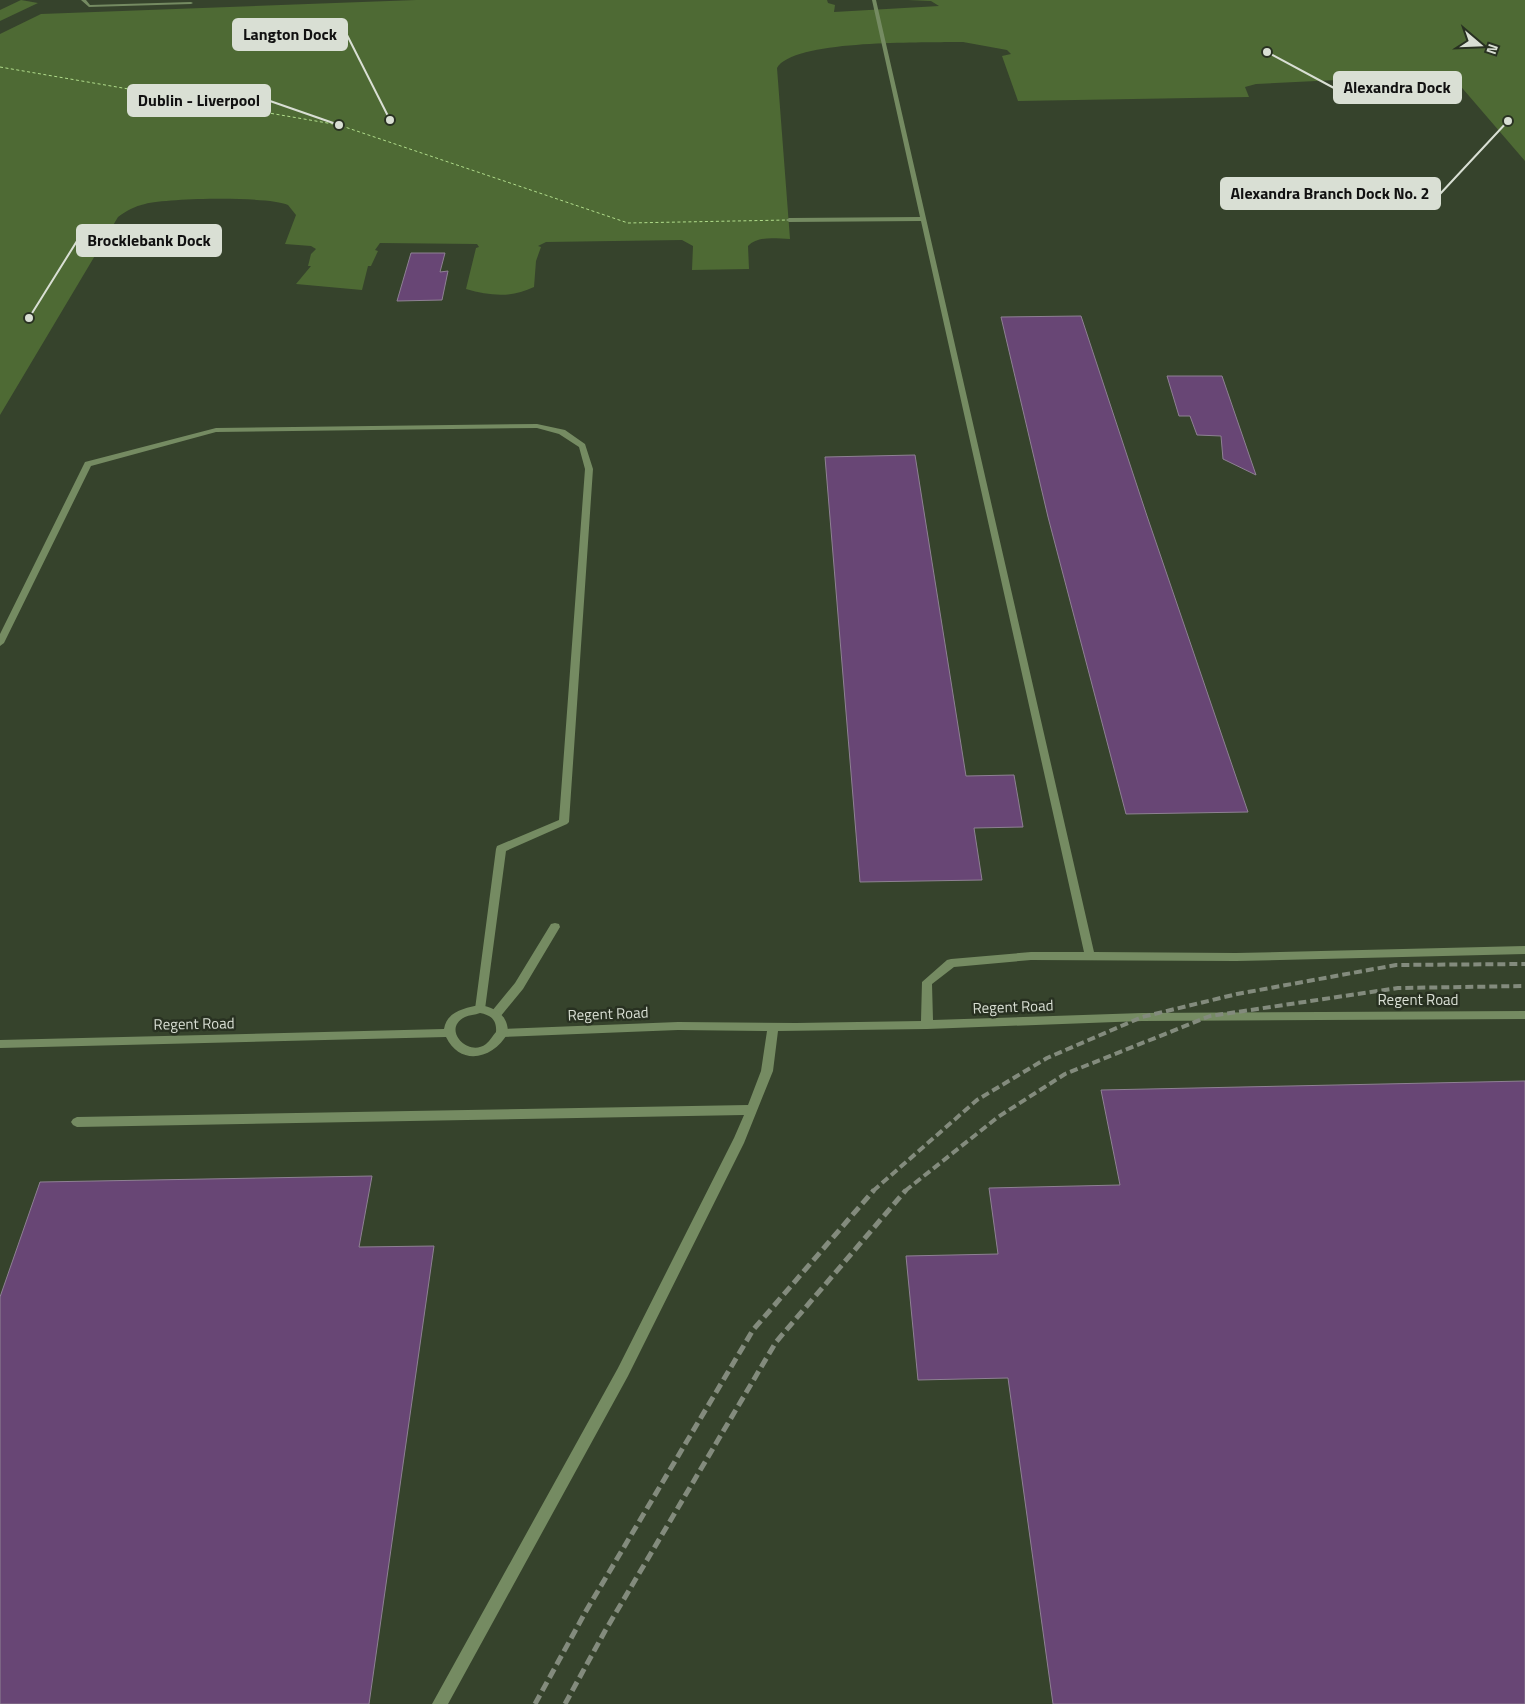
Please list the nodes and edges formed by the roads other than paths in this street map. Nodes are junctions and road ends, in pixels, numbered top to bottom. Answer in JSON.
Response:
{"nodes":[{"id":1,"x":83,"y":0,"type":"edge"},
{"id":2,"x":874,"y":0,"type":"edge"},
{"id":3,"x":191,"y":3,"type":"dead end"},
{"id":4,"x":922,"y":219,"type":"junction"},
{"id":5,"x":789,"y":220,"type":"dead end"},
{"id":6,"x":0,"y":643,"type":"edge"},
{"id":7,"x":554,"y":927,"type":"dead end"},
{"id":8,"x":1525,"y":950,"type":"edge"},
{"id":9,"x":1090,"y":956,"type":"junction"},
{"id":10,"x":480,"y":1009,"type":"junction"},
{"id":11,"x":496,"y":1014,"type":"junction"},
{"id":12,"x":1525,"y":1015,"type":"edge"},
{"id":13,"x":927,"y":1025,"type":"junction"},
{"id":14,"x":773,"y":1027,"type":"junction"},
{"id":15,"x":448,"y":1033,"type":"junction"},
{"id":16,"x":502,"y":1033,"type":"junction"},
{"id":17,"x":0,"y":1044,"type":"edge"},
{"id":18,"x":752,"y":1110,"type":"junction"},
{"id":19,"x":77,"y":1122,"type":"dead end"},
{"id":20,"x":440,"y":1704,"type":"edge"}],
"edges":[{"from":1,"to":3,"type":"street"},
{"from":2,"to":4,"type":"street"},
{"from":4,"to":5,"type":"street"},
{"from":4,"to":9,"type":"street"},
{"from":6,"to":10,"type":"street"},
{"from":7,"to":11,"type":"street"},
{"from":8,"to":9,"type":"street"},
{"from":9,"to":13,"type":"street"},
{"from":10,"to":11,"type":"street"},
{"from":10,"to":15,"type":"street"},
{"from":11,"to":16,"type":"street"},
{"from":12,"to":13,"type":"street","name":"Regent Road"},
{"from":13,"to":14,"type":"street","name":"Regent Road"},
{"from":14,"to":16,"type":"street","name":"Regent Road"},
{"from":14,"to":18,"type":"street"},
{"from":15,"to":16,"type":"street"},
{"from":15,"to":17,"type":"street","name":"Regent Road"},
{"from":18,"to":19,"type":"street"},
{"from":18,"to":20,"type":"street"}]}
